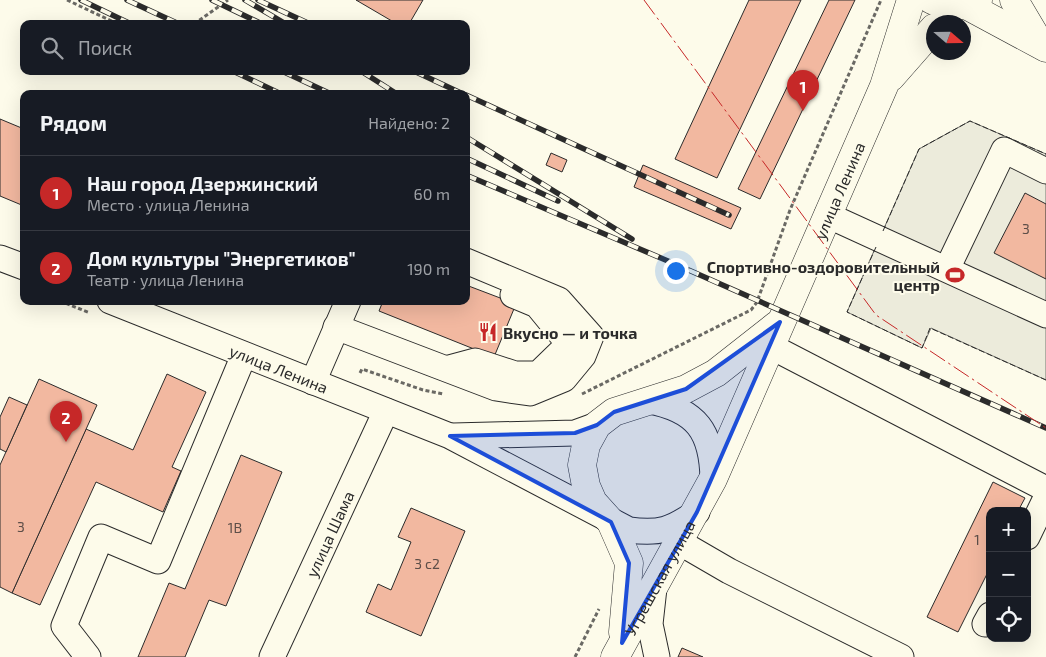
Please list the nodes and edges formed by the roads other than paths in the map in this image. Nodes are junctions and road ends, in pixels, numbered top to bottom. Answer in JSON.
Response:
{"nodes":[{"id":1,"x":911,"y":0,"type":"edge"},
{"id":2,"x":1014,"y":0,"type":"edge"},
{"id":3,"x":954,"y":7,"type":"edge"},
{"id":4,"x":926,"y":37,"type":"edge"},
{"id":5,"x":1043,"y":45,"type":"edge"},
{"id":6,"x":884,"y":86,"type":"junction"},
{"id":7,"x":1046,"y":171,"type":"edge"},
{"id":8,"x":827,"y":215,"type":"junction"},
{"id":9,"x":0,"y":258,"type":"edge"},
{"id":10,"x":470,"y":263,"type":"edge"},
{"id":11,"x":20,"y":266,"type":"edge"},
{"id":12,"x":947,"y":270,"type":"junction"},
{"id":13,"x":470,"y":278,"type":"edge"},
{"id":14,"x":120,"y":305,"type":"edge"},
{"id":15,"x":346,"y":305,"type":"edge"},
{"id":16,"x":1046,"y":316,"type":"edge"},
{"id":17,"x":336,"y":327,"type":"junction"},
{"id":18,"x":775,"y":334,"type":"junction"},
{"id":19,"x":244,"y":355,"type":"junction"},
{"id":20,"x":447,"y":369,"type":"junction"},
{"id":21,"x":313,"y":382,"type":"junction"},
{"id":22,"x":650,"y":401,"type":"junction"},
{"id":23,"x":386,"y":411,"type":"junction"},
{"id":24,"x":597,"y":425,"type":"junction"},
{"id":25,"x":450,"y":436,"type":"junction"},
{"id":26,"x":713,"y":479,"type":"junction"},
{"id":27,"x":1046,"y":489,"type":"edge"},
{"id":28,"x":1046,"y":498,"type":"edge"},
{"id":29,"x":697,"y":512,"type":"junction"},
{"id":30,"x":611,"y":522,"type":"junction"},
{"id":31,"x":1031,"y":529,"type":"edge"},
{"id":32,"x":678,"y":542,"type":"junction"},
{"id":33,"x":654,"y":584,"type":"junction"},
{"id":34,"x":618,"y":650,"type":"edge"},
{"id":35,"x":88,"y":657,"type":"edge"},
{"id":36,"x":272,"y":657,"type":"edge"},
{"id":37,"x":657,"y":657,"type":"edge"},
{"id":38,"x":901,"y":657,"type":"edge"}],
"edges":[{"from":1,"to":6,"type":"main road","name":"улица Ленина"},
{"from":2,"to":5,"type":"main road"},
{"from":3,"to":5,"type":"main road"},
{"from":4,"to":6,"type":"main road","name":"улица Ленина"},
{"from":6,"to":8,"type":"main road","name":"улица Ленина"},
{"from":7,"to":12,"type":"street"},
{"from":8,"to":12,"type":"street"},
{"from":8,"to":18,"type":"main road","name":"улица Ленина"},
{"from":9,"to":11,"type":"street"},
{"from":10,"to":20,"type":"street"},
{"from":12,"to":16,"type":"street"},
{"from":13,"to":20,"type":"street"},
{"from":14,"to":19,"type":"street","name":"улица Ленина"},
{"from":15,"to":17,"type":"street"},
{"from":17,"to":20,"type":"street"},
{"from":17,"to":21,"type":"street"},
{"from":18,"to":22,"type":"main road","name":"улица Ленина"},
{"from":18,"to":26,"type":"main road","name":"улица Ленина"},
{"from":18,"to":27,"type":"street"},
{"from":19,"to":21,"type":"street","name":"улица Ленина"},
{"from":19,"to":35,"type":"street"},
{"from":21,"to":23,"type":"street","name":"улица Ленина"},
{"from":22,"to":24,"type":"main road","name":"улица Ленина"},
{"from":22,"to":26,"type":"street","name":"улица Ленина"},
{"from":23,"to":25,"type":"street","name":"улица Ленина"},
{"from":23,"to":36,"type":"street","name":"улица Шама"},
{"from":24,"to":25,"type":"street","name":"улица Ленина"},
{"from":24,"to":30,"type":"main road","name":"улица Ленина"},
{"from":25,"to":30,"type":"street","name":"улица Ленина"},
{"from":26,"to":29,"type":"main road","name":"улица Ленина"},
{"from":28,"to":31,"type":"street"},
{"from":29,"to":30,"type":"street","name":"улица Ленина"},
{"from":29,"to":32,"type":"main road","name":"Угрешская улица"},
{"from":30,"to":34,"type":"main road","name":"Угрешская улица"},
{"from":32,"to":33,"type":"main road","name":"Угрешская улица"},
{"from":32,"to":38,"type":"street"},
{"from":33,"to":34,"type":"main road","name":"Угрешская улица"},
{"from":33,"to":37,"type":"street"}]}
